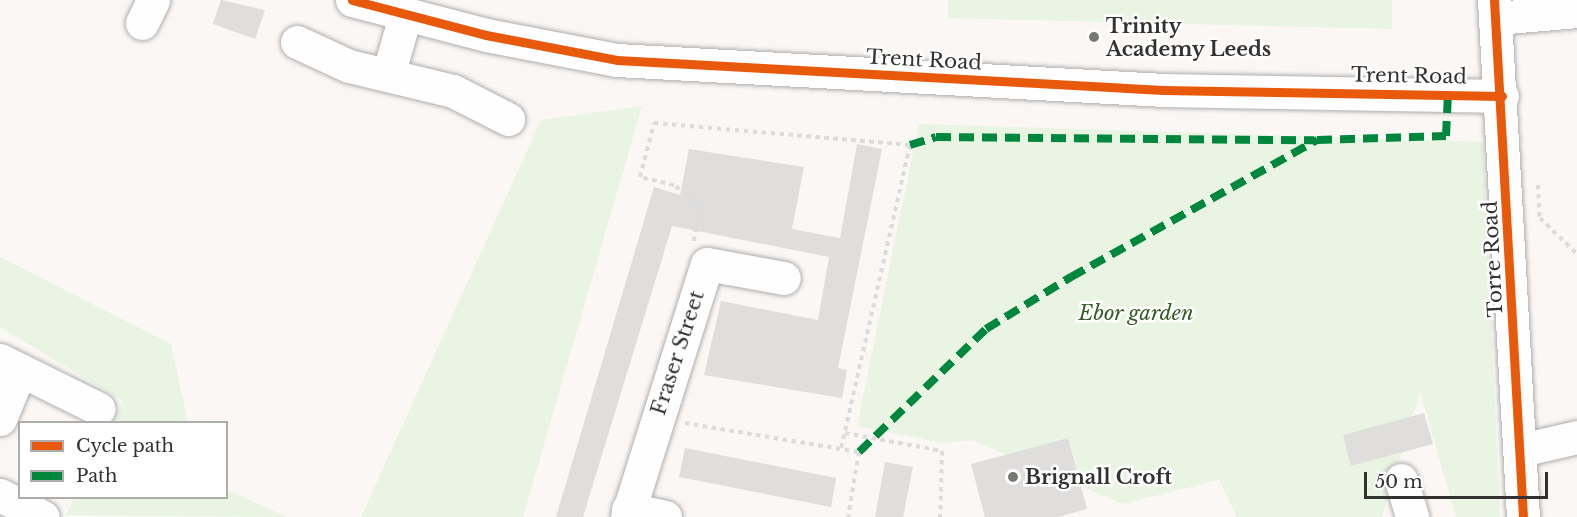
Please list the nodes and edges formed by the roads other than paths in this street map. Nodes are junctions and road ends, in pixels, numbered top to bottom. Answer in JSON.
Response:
{"nodes":[{"id":1,"x":352,"y":0,"type":"edge"},
{"id":2,"x":1495,"y":9,"type":"edge"},
{"id":3,"x":1577,"y":10,"type":"edge"},
{"id":4,"x":405,"y":16,"type":"junction"},
{"id":5,"x":297,"y":42,"type":"dead end"},
{"id":6,"x":388,"y":75,"type":"junction"},
{"id":7,"x":1502,"y":96,"type":"junction"},
{"id":8,"x":508,"y":119,"type":"dead end"},
{"id":9,"x":784,"y":278,"type":"dead end"},
{"id":10,"x":10,"y":365,"type":"edge"},
{"id":11,"x":99,"y":409,"type":"dead end"},
{"id":12,"x":0,"y":419,"type":"edge"},
{"id":13,"x":1577,"y":437,"type":"edge"},
{"id":14,"x":1521,"y":450,"type":"junction"},
{"id":15,"x":1401,"y":480,"type":"dead end"},
{"id":16,"x":0,"y":495,"type":"edge"},
{"id":17,"x":627,"y":513,"type":"edge"},
{"id":18,"x":44,"y":517,"type":"edge"},
{"id":19,"x":665,"y":517,"type":"edge"},
{"id":20,"x":1412,"y":517,"type":"edge"},
{"id":21,"x":1523,"y":517,"type":"edge"}],
"edges":[{"from":1,"to":4,"type":"street","name":"Trent Road"},
{"from":2,"to":3,"type":"street"},
{"from":2,"to":7,"type":"street","name":"Torre Road"},
{"from":4,"to":6,"type":"street"},
{"from":4,"to":7,"type":"street","name":"Trent Road"},
{"from":5,"to":6,"type":"street"},
{"from":6,"to":8,"type":"street"},
{"from":7,"to":14,"type":"street","name":"Torre Road"},
{"from":9,"to":17,"type":"street","name":"Fraser Street"},
{"from":10,"to":11,"type":"street"},
{"from":10,"to":12,"type":"street"},
{"from":13,"to":14,"type":"street"},
{"from":14,"to":21,"type":"street","name":"Torre Road"},
{"from":15,"to":20,"type":"street"},
{"from":16,"to":18,"type":"street"},
{"from":17,"to":19,"type":"street"}]}
